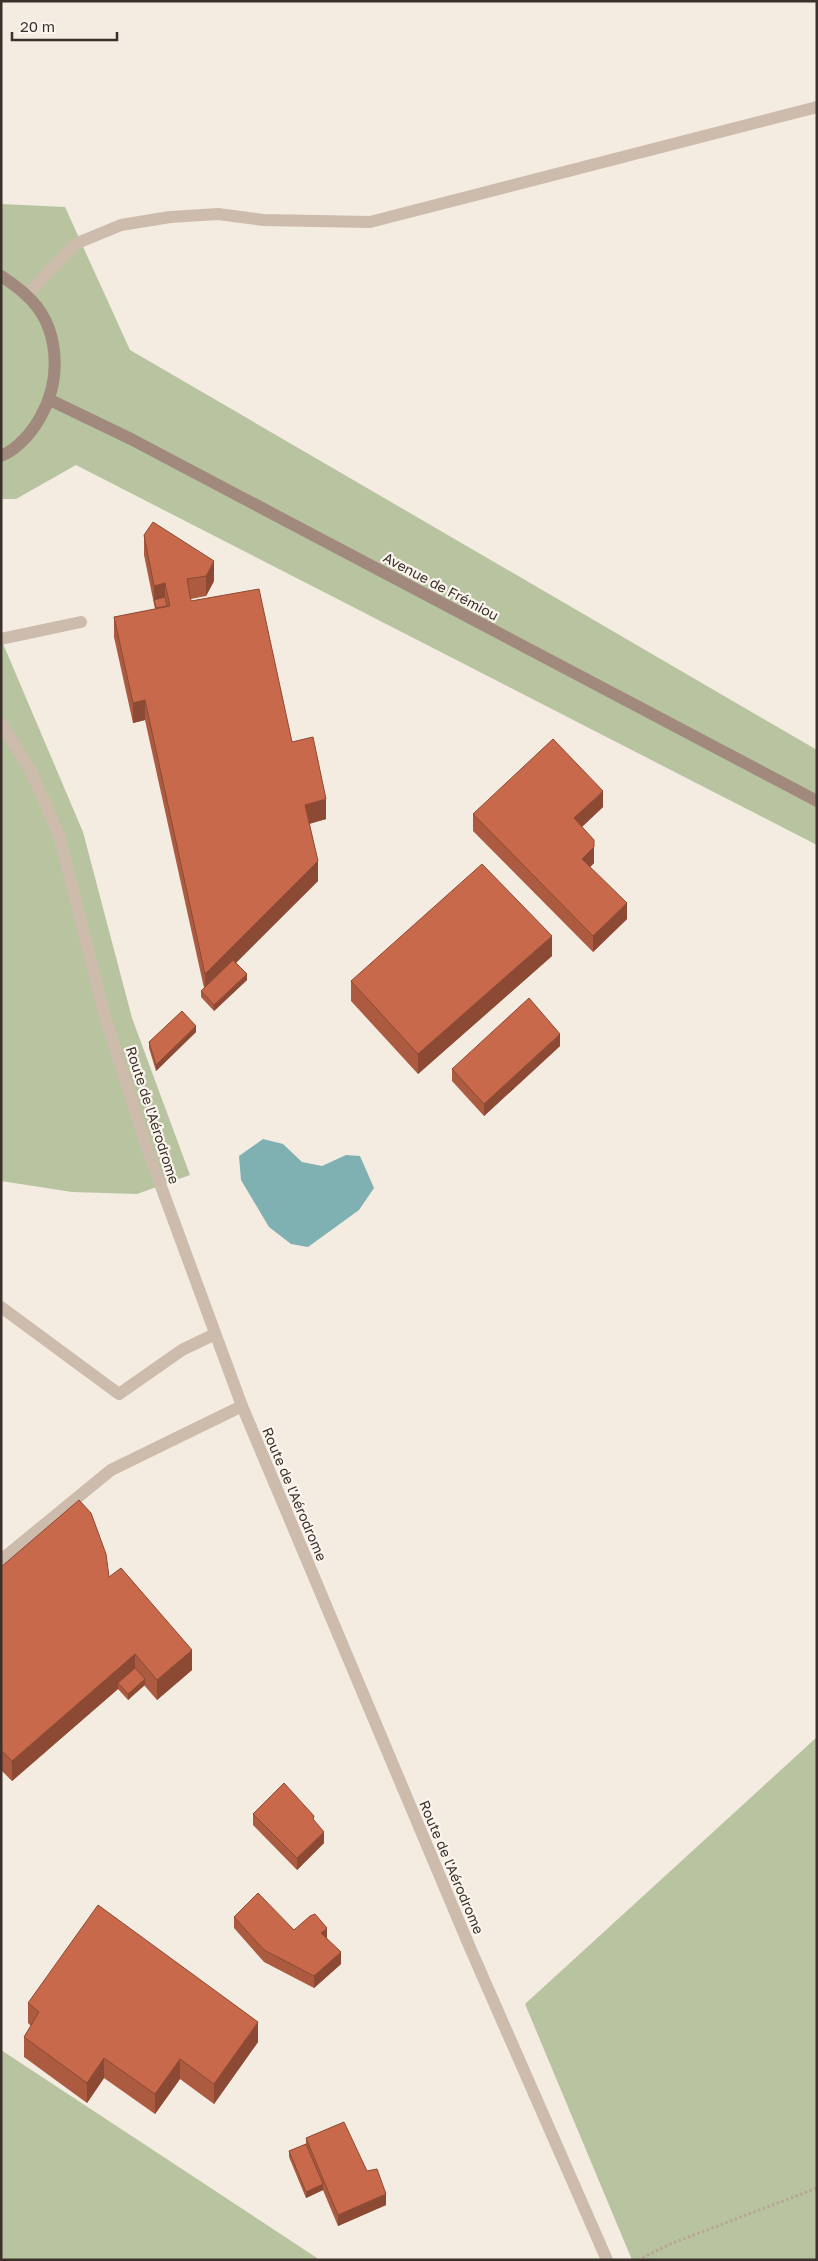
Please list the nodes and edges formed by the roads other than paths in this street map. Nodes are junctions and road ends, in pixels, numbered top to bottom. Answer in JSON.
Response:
{"nodes":[{"id":1,"x":817,"y":107,"type":"edge"},
{"id":2,"x":1,"y":276,"type":"edge"},
{"id":3,"x":27,"y":295,"type":"junction"},
{"id":4,"x":50,"y":400,"type":"junction"},
{"id":5,"x":1,"y":456,"type":"edge"},
{"id":6,"x":81,"y":622,"type":"dead end"},
{"id":7,"x":1,"y":639,"type":"edge"},
{"id":8,"x":1,"y":723,"type":"edge"},
{"id":9,"x":817,"y":801,"type":"edge"},
{"id":10,"x":1,"y":1307,"type":"edge"},
{"id":11,"x":215,"y":1334,"type":"junction"},
{"id":12,"x":242,"y":1406,"type":"junction"},
{"id":13,"x":1,"y":1560,"type":"edge"},
{"id":14,"x":607,"y":2260,"type":"edge"}],
"edges":[{"from":1,"to":3,"type":"street"},
{"from":2,"to":3,"type":"main road"},
{"from":3,"to":4,"type":"main road"},
{"from":4,"to":5,"type":"main road"},
{"from":4,"to":9,"type":"main road","name":"Avenue de Frémiou"},
{"from":6,"to":7,"type":"street"},
{"from":8,"to":11,"type":"street","name":"Route de l'Aérodrome"},
{"from":10,"to":11,"type":"street"},
{"from":11,"to":12,"type":"street","name":"Route de l'Aérodrome"},
{"from":12,"to":13,"type":"street"},
{"from":12,"to":14,"type":"street","name":"Route de l'Aérodrome"}]}
